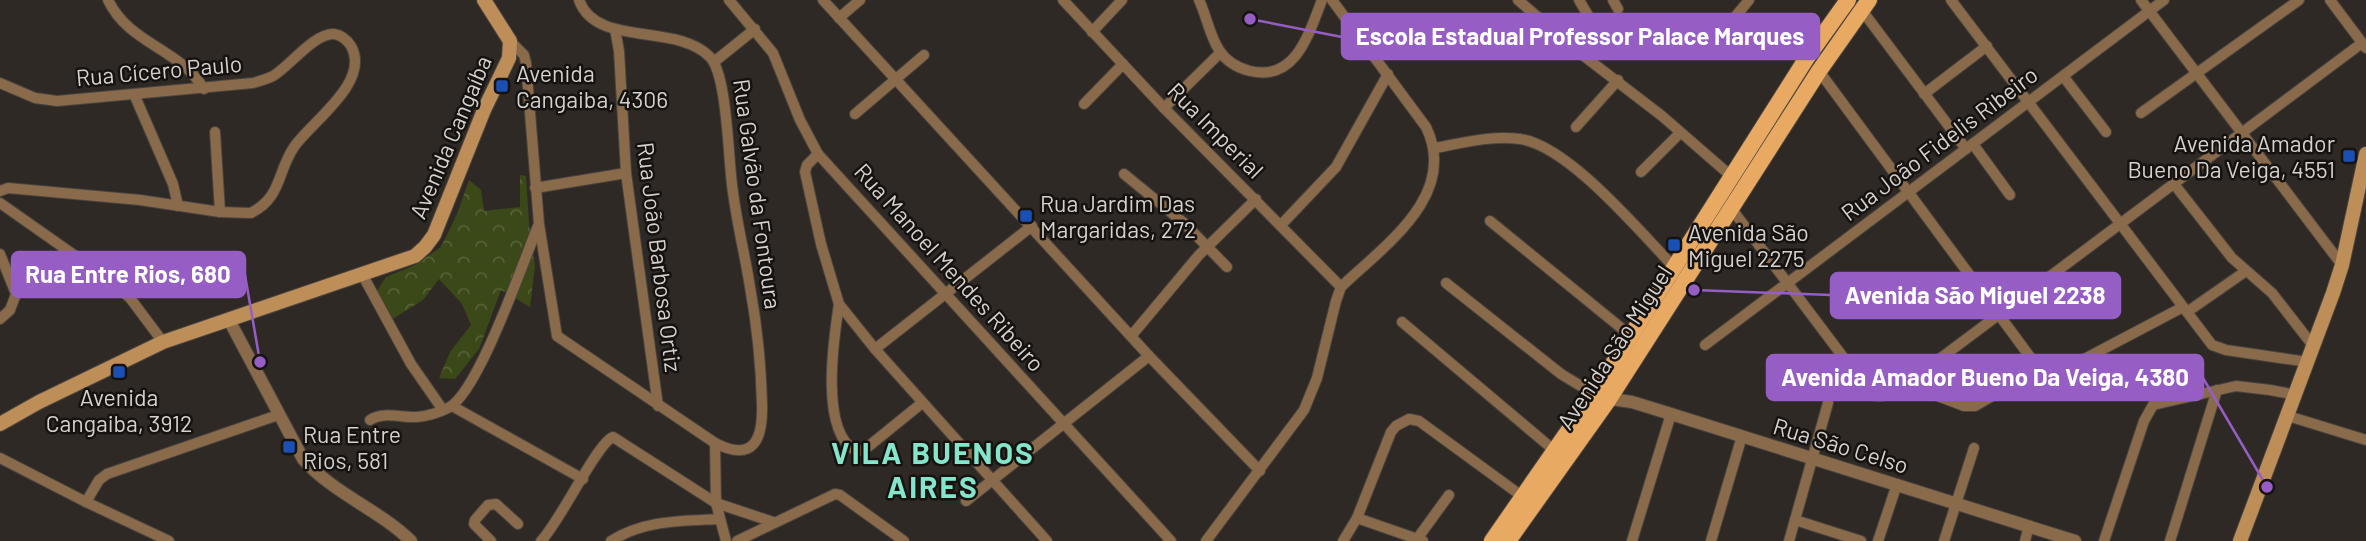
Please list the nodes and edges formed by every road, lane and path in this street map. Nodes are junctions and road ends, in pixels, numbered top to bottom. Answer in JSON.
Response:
{"nodes":[{"id":1,"x":108,"y":0,"type":"edge"},
{"id":2,"x":484,"y":0,"type":"edge"},
{"id":3,"x":579,"y":0,"type":"edge"},
{"id":4,"x":729,"y":0,"type":"edge"},
{"id":5,"x":823,"y":0,"type":"edge"},
{"id":6,"x":860,"y":0,"type":"edge"},
{"id":7,"x":1063,"y":0,"type":"edge"},
{"id":8,"x":1122,"y":0,"type":"edge"},
{"id":9,"x":1199,"y":0,"type":"edge"},
{"id":10,"x":1322,"y":0,"type":"edge"},
{"id":11,"x":1332,"y":0,"type":"edge"},
{"id":12,"x":1518,"y":0,"type":"edge"},
{"id":13,"x":1579,"y":0,"type":"edge"},
{"id":14,"x":1749,"y":0,"type":"edge"},
{"id":15,"x":1951,"y":0,"type":"edge"},
{"id":16,"x":2141,"y":0,"type":"edge"},
{"id":17,"x":2164,"y":0,"type":"edge"},
{"id":18,"x":2299,"y":0,"type":"edge"},
{"id":19,"x":2330,"y":0,"type":"edge"},
{"id":20,"x":1854,"y":2,"type":"edge"},
{"id":21,"x":2149,"y":12,"type":"junction"},
{"id":22,"x":1589,"y":17,"type":"dead end"},
{"id":23,"x":839,"y":18,"type":"junction"},
{"id":24,"x":615,"y":29,"type":"junction"},
{"id":25,"x":755,"y":29,"type":"junction"},
{"id":26,"x":1092,"y":32,"type":"junction"},
{"id":27,"x":1708,"y":39,"type":"dead end"},
{"id":28,"x":510,"y":41,"type":"junction"},
{"id":29,"x":1987,"y":46,"type":"junction"},
{"id":30,"x":2365,"y":46,"type":"edge"},
{"id":31,"x":1220,"y":53,"type":"junction"},
{"id":32,"x":924,"y":55,"type":"dead end"},
{"id":33,"x":509,"y":58,"type":"junction"},
{"id":34,"x":714,"y":62,"type":"junction"},
{"id":35,"x":526,"y":63,"type":"junction"},
{"id":36,"x":1123,"y":64,"type":"junction"},
{"id":37,"x":1819,"y":71,"type":"junction"},
{"id":38,"x":2197,"y":73,"type":"junction"},
{"id":39,"x":1388,"y":74,"type":"junction"},
{"id":40,"x":2063,"y":76,"type":"junction"},
{"id":41,"x":894,"y":78,"type":"junction"},
{"id":42,"x":1618,"y":80,"type":"junction"},
{"id":43,"x":0,"y":83,"type":"edge"},
{"id":44,"x":204,"y":89,"type":"junction"},
{"id":45,"x":134,"y":94,"type":"junction"},
{"id":46,"x":1924,"y":94,"type":"junction"},
{"id":47,"x":2029,"y":103,"type":"junction"},
{"id":48,"x":1084,"y":104,"type":"dead end"},
{"id":49,"x":1164,"y":108,"type":"junction"},
{"id":50,"x":2141,"y":113,"type":"dead end"},
{"id":51,"x":855,"y":114,"type":"dead end"},
{"id":52,"x":1576,"y":127,"type":"dead end"},
{"id":53,"x":215,"y":132,"type":"dead end"},
{"id":54,"x":1680,"y":132,"type":"junction"},
{"id":55,"x":2106,"y":132,"type":"dead end"},
{"id":56,"x":2243,"y":133,"type":"junction"},
{"id":57,"x":1970,"y":147,"type":"junction"},
{"id":58,"x":1434,"y":148,"type":"junction"},
{"id":59,"x":818,"y":154,"type":"junction"},
{"id":60,"x":2366,"y":154,"type":"edge"},
{"id":61,"x":1641,"y":172,"type":"dead end"},
{"id":62,"x":626,"y":173,"type":"junction"},
{"id":63,"x":1125,"y":174,"type":"dead end"},
{"id":64,"x":1731,"y":177,"type":"junction"},
{"id":65,"x":2174,"y":184,"type":"junction"},
{"id":66,"x":535,"y":188,"type":"junction"},
{"id":67,"x":0,"y":191,"type":"edge"},
{"id":68,"x":1909,"y":193,"type":"junction"},
{"id":69,"x":2010,"y":195,"type":"dead end"},
{"id":70,"x":1256,"y":199,"type":"junction"},
{"id":71,"x":0,"y":203,"type":"edge"},
{"id":72,"x":178,"y":206,"type":"junction"},
{"id":73,"x":1731,"y":208,"type":"junction"},
{"id":74,"x":219,"y":212,"type":"junction"},
{"id":75,"x":2359,"y":218,"type":"edge"},
{"id":76,"x":1490,"y":221,"type":"dead end"},
{"id":77,"x":2120,"y":223,"type":"junction"},
{"id":78,"x":539,"y":224,"type":"junction"},
{"id":79,"x":1281,"y":225,"type":"junction"},
{"id":80,"x":1031,"y":226,"type":"junction"},
{"id":81,"x":1207,"y":246,"type":"junction"},
{"id":82,"x":0,"y":254,"type":"edge"},
{"id":83,"x":2342,"y":265,"type":"junction"},
{"id":84,"x":1227,"y":267,"type":"dead end"},
{"id":85,"x":1675,"y":268,"type":"junction"},
{"id":86,"x":2246,"y":271,"type":"junction"},
{"id":87,"x":362,"y":274,"type":"junction"},
{"id":88,"x":1446,"y":283,"type":"dead end"},
{"id":89,"x":1787,"y":283,"type":"junction"},
{"id":90,"x":1341,"y":287,"type":"junction"},
{"id":91,"x":945,"y":294,"type":"junction"},
{"id":92,"x":838,"y":304,"type":"junction"},
{"id":93,"x":5,"y":307,"type":"edge"},
{"id":94,"x":2185,"y":309,"type":"junction"},
{"id":95,"x":1998,"y":314,"type":"junction"},
{"id":96,"x":0,"y":319,"type":"edge"},
{"id":97,"x":229,"y":320,"type":"junction"},
{"id":98,"x":1402,"y":322,"type":"dead end"},
{"id":99,"x":1132,"y":335,"type":"junction"},
{"id":100,"x":1631,"y":336,"type":"junction"},
{"id":101,"x":163,"y":342,"type":"junction"},
{"id":102,"x":1705,"y":345,"type":"dead end"},
{"id":103,"x":2314,"y":347,"type":"junction"},
{"id":104,"x":875,"y":349,"type":"junction"},
{"id":105,"x":1149,"y":356,"type":"junction"},
{"id":106,"x":2308,"y":362,"type":"junction"},
{"id":107,"x":2039,"y":369,"type":"junction"},
{"id":108,"x":1906,"y":384,"type":"junction"},
{"id":109,"x":2217,"y":390,"type":"junction"},
{"id":110,"x":2296,"y":395,"type":"junction"},
{"id":111,"x":1601,"y":397,"type":"junction"},
{"id":112,"x":922,"y":403,"type":"junction"},
{"id":113,"x":1828,"y":403,"type":"dead end"},
{"id":114,"x":658,"y":406,"type":"junction"},
{"id":115,"x":448,"y":408,"type":"junction"},
{"id":116,"x":1671,"y":414,"type":"junction"},
{"id":117,"x":278,"y":415,"type":"junction"},
{"id":118,"x":2288,"y":416,"type":"junction"},
{"id":119,"x":370,"y":420,"type":"dead end"},
{"id":120,"x":0,"y":424,"type":"edge"},
{"id":121,"x":1064,"y":424,"type":"junction"},
{"id":122,"x":1742,"y":436,"type":"junction"},
{"id":123,"x":2366,"y":440,"type":"edge"},
{"id":124,"x":715,"y":443,"type":"junction"},
{"id":125,"x":1974,"y":448,"type":"dead end"},
{"id":126,"x":1555,"y":451,"type":"junction"},
{"id":127,"x":0,"y":458,"type":"edge"},
{"id":128,"x":1814,"y":459,"type":"junction"},
{"id":129,"x":1259,"y":471,"type":"junction"},
{"id":130,"x":583,"y":479,"type":"junction"},
{"id":131,"x":993,"y":481,"type":"junction"},
{"id":132,"x":1897,"y":484,"type":"junction"},
{"id":133,"x":1449,"y":495,"type":"dead end"},
{"id":134,"x":1522,"y":497,"type":"junction"},
{"id":135,"x":86,"y":502,"type":"junction"},
{"id":136,"x":966,"y":502,"type":"dead end"},
{"id":137,"x":716,"y":503,"type":"junction"},
{"id":138,"x":1956,"y":503,"type":"junction"},
{"id":139,"x":1357,"y":518,"type":"junction"},
{"id":140,"x":719,"y":519,"type":"junction"},
{"id":141,"x":1795,"y":520,"type":"junction"},
{"id":142,"x":773,"y":522,"type":"junction"},
{"id":143,"x":518,"y":524,"type":"dead end"},
{"id":144,"x":2029,"y":526,"type":"junction"},
{"id":145,"x":545,"y":539,"type":"edge"},
{"id":146,"x":1420,"y":540,"type":"edge"},
{"id":147,"x":169,"y":541,"type":"edge"},
{"id":148,"x":411,"y":541,"type":"edge"},
{"id":149,"x":491,"y":541,"type":"edge"},
{"id":150,"x":611,"y":541,"type":"edge"},
{"id":151,"x":726,"y":541,"type":"edge"},
{"id":152,"x":737,"y":541,"type":"edge"},
{"id":153,"x":904,"y":541,"type":"edge"},
{"id":154,"x":1047,"y":541,"type":"edge"},
{"id":155,"x":1171,"y":541,"type":"edge"},
{"id":156,"x":1206,"y":541,"type":"edge"},
{"id":157,"x":1343,"y":541,"type":"edge"},
{"id":158,"x":1492,"y":541,"type":"edge"},
{"id":159,"x":1508,"y":541,"type":"edge"},
{"id":160,"x":1632,"y":541,"type":"edge"},
{"id":161,"x":1711,"y":541,"type":"edge"},
{"id":162,"x":1789,"y":541,"type":"edge"},
{"id":163,"x":1861,"y":541,"type":"edge"},
{"id":164,"x":1878,"y":541,"type":"edge"},
{"id":165,"x":1944,"y":541,"type":"edge"},
{"id":166,"x":2025,"y":541,"type":"edge"},
{"id":167,"x":2075,"y":541,"type":"edge"},
{"id":168,"x":2104,"y":541,"type":"edge"},
{"id":169,"x":2170,"y":541,"type":"edge"},
{"id":170,"x":2240,"y":541,"type":"edge"}],
"edges":[{"from":1,"to":44,"type":"street"},
{"from":2,"to":28,"type":"main road"},
{"from":3,"to":24,"type":"street","name":"Rua Galvão da Fontoura"},
{"from":4,"to":25,"type":"street","name":"Rua Manoel Mendes Ribeiro"},
{"from":5,"to":23,"type":"street"},
{"from":6,"to":23,"type":"street"},
{"from":7,"to":26,"type":"street","name":"Rua Imperial"},
{"from":8,"to":26,"type":"street"},
{"from":9,"to":31,"type":"street"},
{"from":10,"to":31,"type":"street"},
{"from":11,"to":39,"type":"street"},
{"from":12,"to":42,"type":"street"},
{"from":13,"to":22,"type":"street"},
{"from":14,"to":27,"type":"street"},
{"from":15,"to":29,"type":"street"},
{"from":16,"to":21,"type":"street"},
{"from":17,"to":21,"type":"street","name":"Rua João Fidelis Ribeiro"},
{"from":18,"to":38,"type":"street"},
{"from":19,"to":30,"type":"street"},
{"from":20,"to":37,"type":"main road","name":"Avenida São Miguel"},
{"from":20,"to":46,"type":"street"},
{"from":20,"to":64,"type":"main road","name":"Avenida São Miguel"},
{"from":21,"to":38,"type":"street"},
{"from":21,"to":40,"type":"street","name":"Rua João Fidelis Ribeiro"},
{"from":23,"to":41,"type":"street"},
{"from":24,"to":34,"type":"street","name":"Rua Galvão da Fontoura"},
{"from":24,"to":62,"type":"street","name":"Rua João Barbosa Ortiz"},
{"from":25,"to":34,"type":"street"},
{"from":25,"to":59,"type":"street","name":"Rua Manoel Mendes Ribeiro"},
{"from":26,"to":36,"type":"street","name":"Rua Imperial"},
{"from":28,"to":33,"type":"main road","name":"Avenida Cangaíba"},
{"from":28,"to":35,"type":"street"},
{"from":29,"to":46,"type":"street"},
{"from":29,"to":47,"type":"street"},
{"from":30,"to":56,"type":"street"},
{"from":31,"to":49,"type":"street"},
{"from":32,"to":41,"type":"street"},
{"from":33,"to":35,"type":"street"},
{"from":33,"to":87,"type":"main road","name":"Avenida Cangaíba"},
{"from":34,"to":124,"type":"street","name":"Rua Galvão da Fontoura"},
{"from":35,"to":66,"type":"street"},
{"from":36,"to":48,"type":"street"},
{"from":36,"to":49,"type":"street","name":"Rua Imperial"},
{"from":37,"to":68,"type":"street"},
{"from":37,"to":73,"type":"main road","name":"Avenida São Miguel"},
{"from":38,"to":50,"type":"street"},
{"from":38,"to":56,"type":"street"},
{"from":39,"to":58,"type":"street"},
{"from":39,"to":79,"type":"street"},
{"from":40,"to":47,"type":"street","name":"Rua João Fidelis Ribeiro"},
{"from":40,"to":55,"type":"street"},
{"from":41,"to":51,"type":"street"},
{"from":41,"to":80,"type":"street"},
{"from":42,"to":52,"type":"street"},
{"from":42,"to":54,"type":"street"},
{"from":43,"to":45,"type":"street","name":"Rua Cícero Paulo"},
{"from":44,"to":45,"type":"street","name":"Rua Cícero Paulo"},
{"from":44,"to":74,"type":"street","name":"Rua Cícero Paulo"},
{"from":45,"to":72,"type":"street"},
{"from":46,"to":57,"type":"street"},
{"from":47,"to":57,"type":"street","name":"Rua João Fidelis Ribeiro"},
{"from":47,"to":77,"type":"street"},
{"from":49,"to":70,"type":"street","name":"Rua Imperial"},
{"from":53,"to":74,"type":"street"},
{"from":54,"to":61,"type":"street"},
{"from":54,"to":64,"type":"street"},
{"from":56,"to":65,"type":"street"},
{"from":56,"to":83,"type":"street"},
{"from":57,"to":68,"type":"street","name":"Rua João Fidelis Ribeiro"},
{"from":57,"to":69,"type":"street"},
{"from":58,"to":85,"type":"street"},
{"from":58,"to":90,"type":"street"},
{"from":59,"to":91,"type":"street","name":"Rua Manoel Mendes Ribeiro"},
{"from":59,"to":92,"type":"street"},
{"from":60,"to":75,"type":"main road"},
{"from":62,"to":66,"type":"street"},
{"from":62,"to":114,"type":"street","name":"Rua João Barbosa Ortiz"},
{"from":63,"to":81,"type":"street"},
{"from":64,"to":85,"type":"main road","name":"Avenida São Miguel"},
{"from":65,"to":77,"type":"street"},
{"from":65,"to":86,"type":"street"},
{"from":66,"to":78,"type":"street"},
{"from":67,"to":72,"type":"street","name":"Rua Cícero Paulo"},
{"from":68,"to":89,"type":"street","name":"Rua João Fidelis Ribeiro"},
{"from":68,"to":95,"type":"street"},
{"from":70,"to":79,"type":"street","name":"Rua Imperial"},
{"from":70,"to":81,"type":"street"},
{"from":71,"to":101,"type":"street"},
{"from":72,"to":74,"type":"street","name":"Rua Cícero Paulo"},
{"from":73,"to":89,"type":"street"},
{"from":73,"to":111,"type":"main road","name":"Avenida São Miguel"},
{"from":75,"to":83,"type":"main road"},
{"from":76,"to":100,"type":"street"},
{"from":77,"to":94,"type":"street"},
{"from":77,"to":95,"type":"street"},
{"from":78,"to":114,"type":"street"},
{"from":78,"to":115,"type":"street"},
{"from":79,"to":90,"type":"street","name":"Rua Imperial"},
{"from":80,"to":91,"type":"street"},
{"from":80,"to":99,"type":"street"},
{"from":81,"to":84,"type":"street"},
{"from":81,"to":99,"type":"street"},
{"from":82,"to":93,"type":"street"},
{"from":83,"to":103,"type":"main road"},
{"from":85,"to":100,"type":"main road","name":"Avenida São Miguel"},
{"from":86,"to":94,"type":"street"},
{"from":86,"to":103,"type":"street"},
{"from":87,"to":97,"type":"main road","name":"Avenida Cangaíba"},
{"from":87,"to":115,"type":"street"},
{"from":88,"to":111,"type":"street"},
{"from":89,"to":102,"type":"street","name":"Rua João Fidelis Ribeiro"},
{"from":89,"to":108,"type":"street"},
{"from":90,"to":129,"type":"street"},
{"from":91,"to":104,"type":"street"},
{"from":91,"to":121,"type":"street","name":"Rua Manoel Mendes Ribeiro"},
{"from":92,"to":104,"type":"street"},
{"from":92,"to":112,"type":"street"},
{"from":93,"to":96,"type":"street"},
{"from":94,"to":106,"type":"street"},
{"from":94,"to":107,"type":"street"},
{"from":95,"to":107,"type":"street"},
{"from":95,"to":108,"type":"street"},
{"from":97,"to":101,"type":"main road","name":"Avenida Cangaíba"},
{"from":97,"to":117,"type":"street"},
{"from":98,"to":126,"type":"street"},
{"from":99,"to":105,"type":"street"},
{"from":100,"to":111,"type":"main road","name":"Avenida São Miguel"},
{"from":101,"to":120,"type":"main road","name":"Avenida Cangaíba"},
{"from":103,"to":106,"type":"main road"},
{"from":104,"to":112,"type":"street"},
{"from":105,"to":121,"type":"street"},
{"from":105,"to":129,"type":"street"},
{"from":106,"to":110,"type":"main road"},
{"from":107,"to":108,"type":"street"},
{"from":109,"to":110,"type":"street"},
{"from":109,"to":168,"type":"street"},
{"from":109,"to":169,"type":"street"},
{"from":110,"to":118,"type":"main road"},
{"from":111,"to":116,"type":"street","name":"Rua São Celso"},
{"from":111,"to":126,"type":"main road","name":"Avenida São Miguel"},
{"from":111,"to":159,"type":"main road","name":"Avenida São Miguel"},
{"from":112,"to":131,"type":"street"},
{"from":113,"to":128,"type":"street"},
{"from":114,"to":124,"type":"street"},
{"from":115,"to":119,"type":"street"},
{"from":115,"to":130,"type":"street"},
{"from":116,"to":122,"type":"street","name":"Rua São Celso"},
{"from":116,"to":160,"type":"street"},
{"from":117,"to":135,"type":"street"},
{"from":117,"to":148,"type":"street"},
{"from":118,"to":123,"type":"street"},
{"from":118,"to":170,"type":"main road"},
{"from":121,"to":131,"type":"street"},
{"from":121,"to":155,"type":"street","name":"Rua Manoel Mendes Ribeiro"},
{"from":122,"to":128,"type":"street","name":"Rua São Celso"},
{"from":122,"to":161,"type":"street"},
{"from":124,"to":137,"type":"street"},
{"from":125,"to":138,"type":"street"},
{"from":126,"to":134,"type":"main road","name":"Avenida São Miguel"},
{"from":127,"to":135,"type":"street"},
{"from":128,"to":132,"type":"street","name":"Rua São Celso"},
{"from":128,"to":141,"type":"street"},
{"from":129,"to":156,"type":"street"},
{"from":130,"to":137,"type":"street"},
{"from":130,"to":145,"type":"street"},
{"from":131,"to":136,"type":"street"},
{"from":131,"to":154,"type":"street"},
{"from":132,"to":138,"type":"street","name":"Rua São Celso"},
{"from":132,"to":164,"type":"street"},
{"from":133,"to":146,"type":"street"},
{"from":134,"to":139,"type":"street"},
{"from":134,"to":158,"type":"main road","name":"Avenida São Miguel"},
{"from":135,"to":147,"type":"street"},
{"from":137,"to":140,"type":"street"},
{"from":137,"to":142,"type":"street"},
{"from":138,"to":144,"type":"street","name":"Rua São Celso"},
{"from":138,"to":165,"type":"street"},
{"from":139,"to":146,"type":"street"},
{"from":139,"to":157,"type":"street"},
{"from":140,"to":150,"type":"street"},
{"from":140,"to":151,"type":"street"},
{"from":141,"to":162,"type":"street"},
{"from":141,"to":163,"type":"street"},
{"from":142,"to":152,"type":"street"},
{"from":142,"to":153,"type":"street"},
{"from":143,"to":149,"type":"street"},
{"from":144,"to":166,"type":"street"},
{"from":144,"to":167,"type":"street","name":"Rua São Celso"}]}
